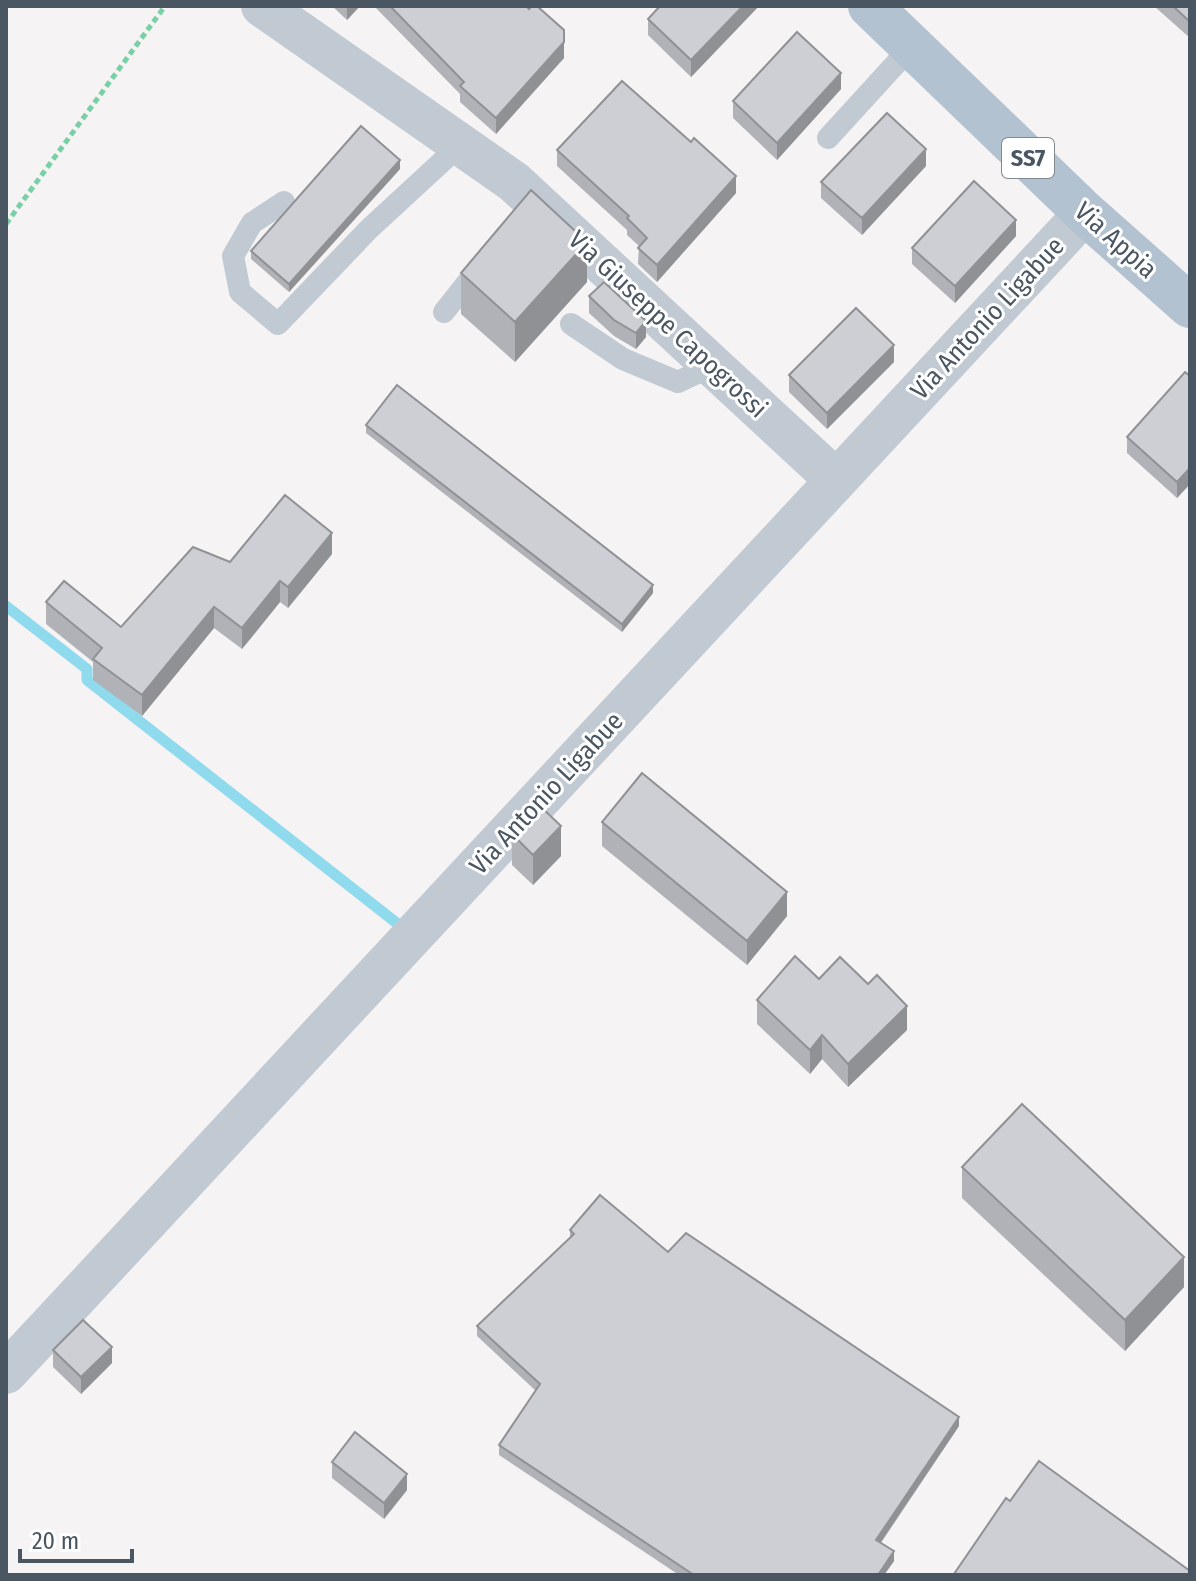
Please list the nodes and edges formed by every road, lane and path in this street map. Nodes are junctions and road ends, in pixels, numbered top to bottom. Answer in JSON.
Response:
{"nodes":[{"id":1,"x":165,"y":6,"type":"edge"},
{"id":2,"x":262,"y":6,"type":"edge"},
{"id":3,"x":870,"y":6,"type":"edge"},
{"id":4,"x":912,"y":46,"type":"junction"},
{"id":5,"x":828,"y":138,"type":"dead end"},
{"id":6,"x":457,"y":142,"type":"junction"},
{"id":7,"x":284,"y":202,"type":"dead end"},
{"id":8,"x":1085,"y":213,"type":"junction"},
{"id":9,"x":6,"y":224,"type":"edge"},
{"id":10,"x":489,"y":255,"type":"edge"},
{"id":11,"x":1190,"y":306,"type":"edge"},
{"id":12,"x":444,"y":312,"type":"dead end"},
{"id":13,"x":571,"y":324,"type":"dead end"},
{"id":14,"x":709,"y":362,"type":"junction"},
{"id":15,"x":836,"y":480,"type":"junction"},
{"id":16,"x":6,"y":1373,"type":"edge"}],
"edges":[{"from":1,"to":9,"type":"path"},
{"from":2,"to":6,"type":"street","name":"Via Giuseppe Capogrossi"},
{"from":3,"to":4,"type":"main road","name":"Via Appia","number":"SS7"},
{"from":4,"to":5,"type":"lane"},
{"from":4,"to":8,"type":"main road","name":"Via Appia","number":"SS7"},
{"from":6,"to":7,"type":"lane"},
{"from":6,"to":14,"type":"street","name":"Via Giuseppe Capogrossi"},
{"from":8,"to":11,"type":"main road","name":"Via Appia","number":"SS7"},
{"from":8,"to":15,"type":"street","name":"Via Antonio Ligabue"},
{"from":10,"to":12,"type":"lane"},
{"from":13,"to":14,"type":"lane"},
{"from":14,"to":15,"type":"street","name":"Via Giuseppe Capogrossi"},
{"from":15,"to":16,"type":"street","name":"Via Antonio Ligabue"}]}
